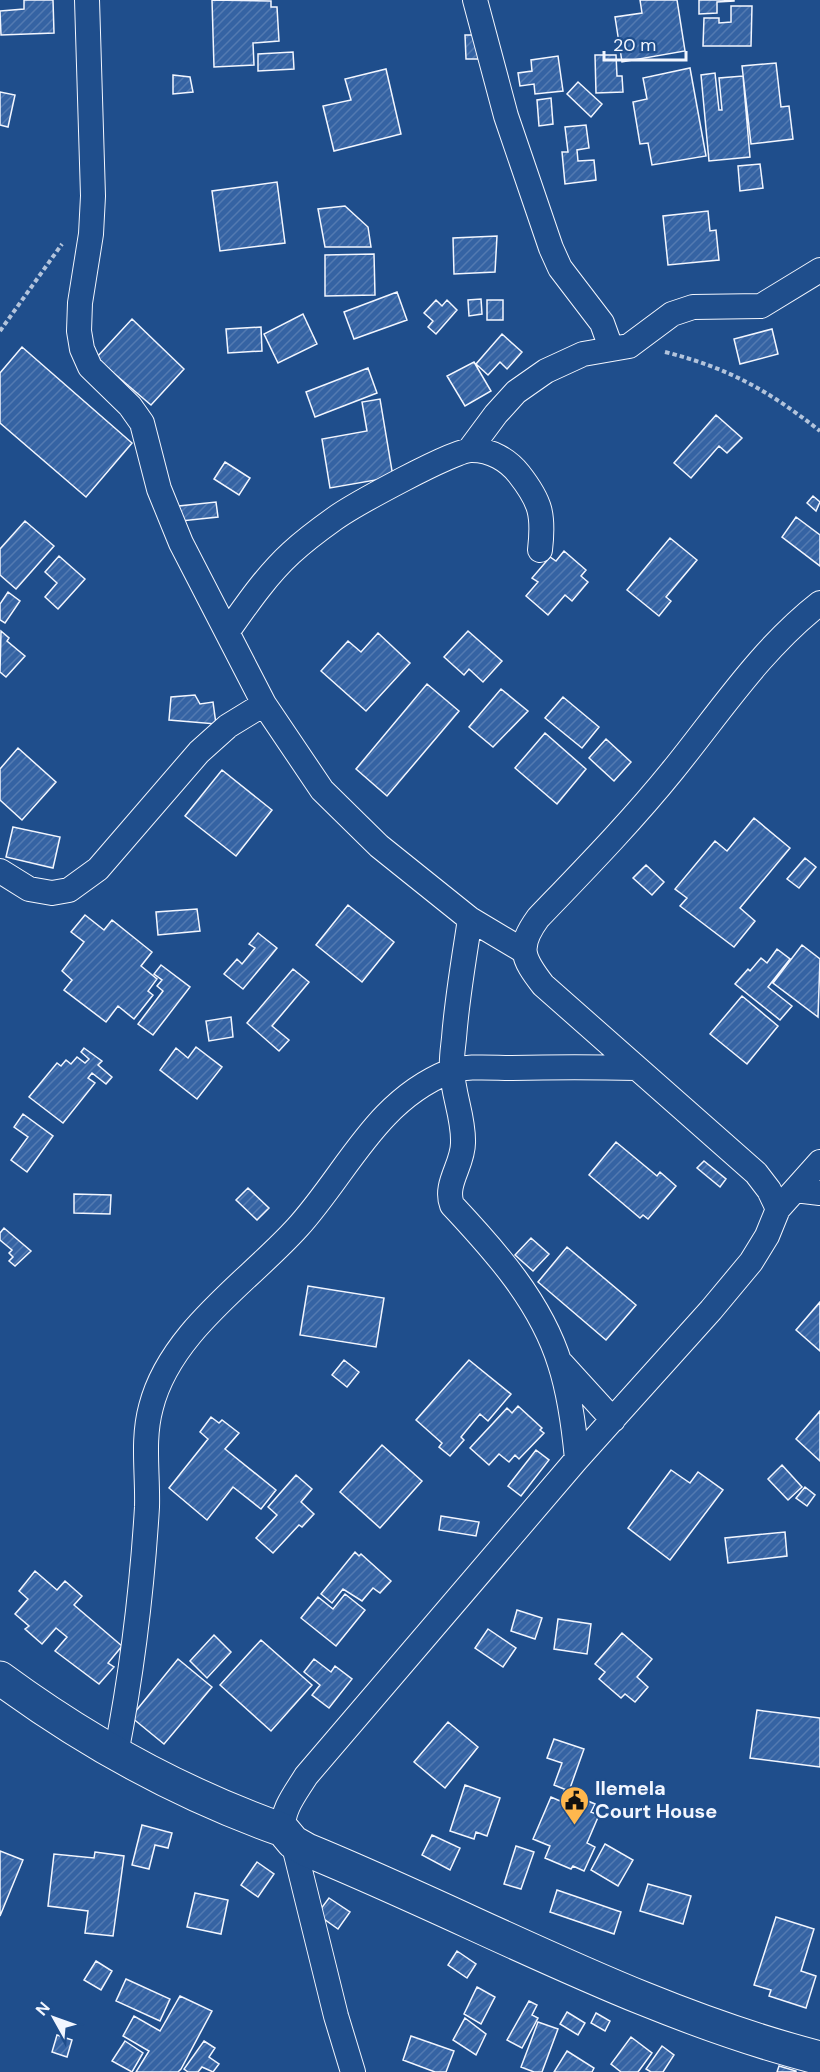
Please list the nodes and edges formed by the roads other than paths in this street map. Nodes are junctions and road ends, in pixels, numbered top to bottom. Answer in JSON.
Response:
{"nodes":[{"id":1,"x":87,"y":0,"type":"edge"},
{"id":2,"x":475,"y":0,"type":"edge"},
{"id":3,"x":820,"y":270,"type":"edge"},
{"id":4,"x":620,"y":347,"type":"junction"},
{"id":5,"x":470,"y":449,"type":"junction"},
{"id":6,"x":540,"y":550,"type":"dead end"},
{"id":7,"x":820,"y":603,"type":"edge"},
{"id":8,"x":228,"y":631,"type":"junction"},
{"id":9,"x":264,"y":704,"type":"junction"},
{"id":10,"x":0,"y":871,"type":"edge"},
{"id":11,"x":470,"y":919,"type":"junction"},
{"id":12,"x":522,"y":950,"type":"junction"},
{"id":13,"x":637,"y":1068,"type":"junction"},
{"id":14,"x":452,"y":1071,"type":"junction"},
{"id":15,"x":820,"y":1162,"type":"edge"},
{"id":16,"x":795,"y":1190,"type":"junction"},
{"id":17,"x":820,"y":1193,"type":"edge"},
{"id":18,"x":778,"y":1209,"type":"junction"},
{"id":19,"x":560,"y":1362,"type":"junction"},
{"id":20,"x":613,"y":1419,"type":"junction"},
{"id":21,"x":578,"y":1459,"type":"junction"},
{"id":22,"x":0,"y":1678,"type":"edge"},
{"id":23,"x":116,"y":1754,"type":"junction"},
{"id":24,"x":288,"y":1836,"type":"junction"},
{"id":25,"x":820,"y":2058,"type":"edge"},
{"id":26,"x":353,"y":2072,"type":"edge"}],
"edges":[{"from":1,"to":8,"type":"street"},
{"from":2,"to":4,"type":"street"},
{"from":3,"to":4,"type":"street"},
{"from":4,"to":5,"type":"street"},
{"from":5,"to":6,"type":"street"},
{"from":5,"to":8,"type":"street"},
{"from":7,"to":12,"type":"street"},
{"from":8,"to":9,"type":"street"},
{"from":9,"to":10,"type":"street"},
{"from":9,"to":11,"type":"street"},
{"from":11,"to":12,"type":"street"},
{"from":11,"to":14,"type":"street"},
{"from":12,"to":13,"type":"street"},
{"from":13,"to":14,"type":"street"},
{"from":13,"to":18,"type":"street"},
{"from":14,"to":19,"type":"street"},
{"from":14,"to":23,"type":"street"},
{"from":15,"to":16,"type":"street"},
{"from":16,"to":17,"type":"street"},
{"from":16,"to":18,"type":"street"},
{"from":18,"to":20,"type":"street"},
{"from":19,"to":20,"type":"street"},
{"from":19,"to":21,"type":"street"},
{"from":20,"to":21,"type":"street"},
{"from":21,"to":24,"type":"street"},
{"from":22,"to":23,"type":"street"},
{"from":23,"to":24,"type":"street"},
{"from":24,"to":25,"type":"street"},
{"from":24,"to":26,"type":"street"}]}
